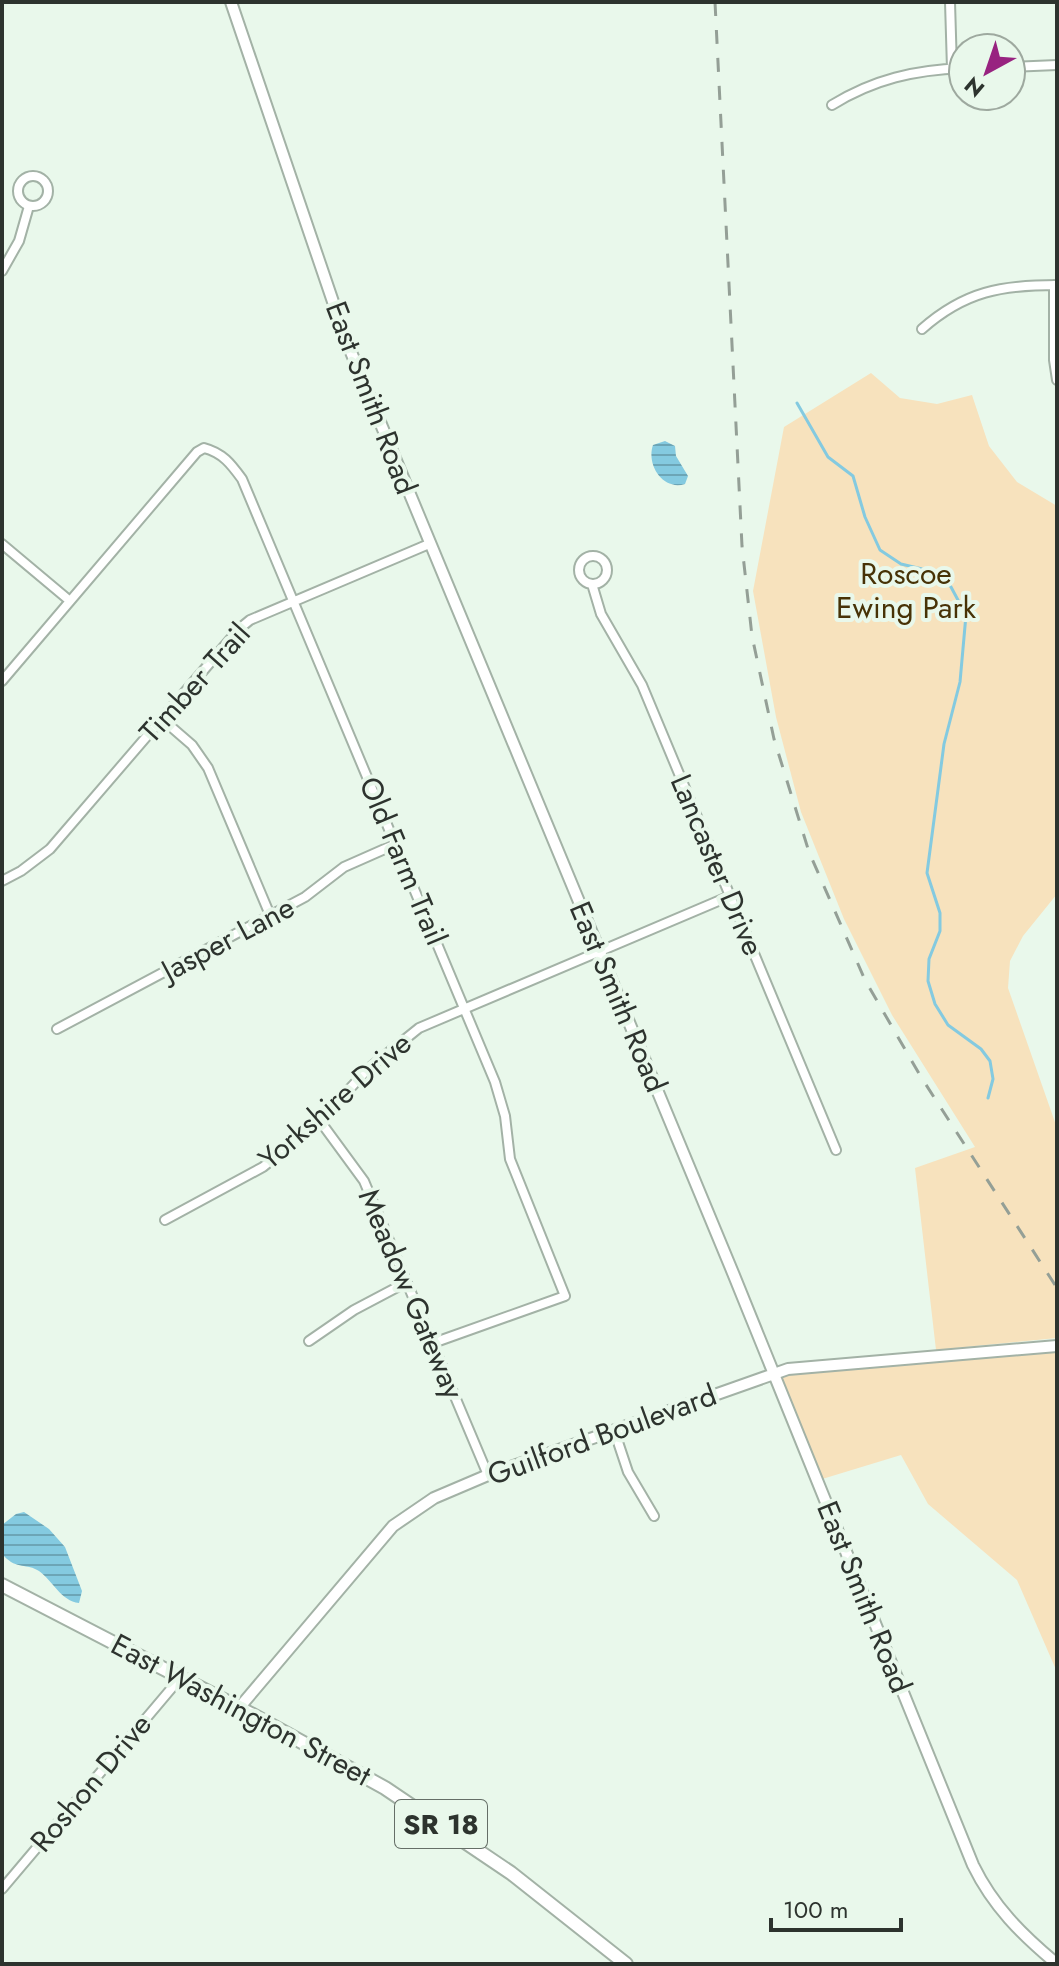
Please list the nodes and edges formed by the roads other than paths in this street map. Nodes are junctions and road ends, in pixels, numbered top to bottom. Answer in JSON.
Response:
{"nodes":[{"id":1,"x":231,"y":2,"type":"edge"},
{"id":2,"x":950,"y":2,"type":"edge"},
{"id":3,"x":951,"y":32,"type":"edge"},
{"id":4,"x":1057,"y":65,"type":"edge"},
{"id":5,"x":1027,"y":66,"type":"edge"},
{"id":6,"x":947,"y":69,"type":"edge"},
{"id":7,"x":832,"y":105,"type":"dead end"},
{"id":8,"x":29,"y":206,"type":"dead end"},
{"id":9,"x":2,"y":271,"type":"edge"},
{"id":10,"x":1055,"y":285,"type":"edge"},
{"id":11,"x":922,"y":329,"type":"dead end"},
{"id":12,"x":1057,"y":380,"type":"edge"},
{"id":13,"x":2,"y":544,"type":"edge"},
{"id":14,"x":429,"y":544,"type":"junction"},
{"id":15,"x":592,"y":584,"type":"dead end"},
{"id":16,"x":293,"y":600,"type":"junction"},
{"id":17,"x":70,"y":601,"type":"junction"},
{"id":18,"x":2,"y":681,"type":"edge"},
{"id":19,"x":162,"y":719,"type":"junction"},
{"id":20,"x":396,"y":844,"type":"junction"},
{"id":21,"x":2,"y":881,"type":"edge"},
{"id":22,"x":730,"y":896,"type":"junction"},
{"id":23,"x":270,"y":915,"type":"junction"},
{"id":24,"x":599,"y":951,"type":"junction"},
{"id":25,"x":464,"y":1008,"type":"junction"},
{"id":26,"x":57,"y":1029,"type":"dead end"},
{"id":27,"x":320,"y":1121,"type":"junction"},
{"id":28,"x":836,"y":1150,"type":"dead end"},
{"id":29,"x":165,"y":1220,"type":"dead end"},
{"id":30,"x":407,"y":1282,"type":"junction"},
{"id":31,"x":309,"y":1341,"type":"dead end"},
{"id":32,"x":433,"y":1343,"type":"junction"},
{"id":33,"x":1057,"y":1346,"type":"edge"},
{"id":34,"x":773,"y":1374,"type":"junction"},
{"id":35,"x":614,"y":1430,"type":"junction"},
{"id":36,"x":488,"y":1475,"type":"junction"},
{"id":37,"x":654,"y":1516,"type":"dead end"},
{"id":38,"x":2,"y":1585,"type":"edge"},
{"id":39,"x":181,"y":1677,"type":"junction"},
{"id":40,"x":239,"y":1708,"type":"junction"},
{"id":41,"x":2,"y":1889,"type":"edge"},
{"id":42,"x":626,"y":1964,"type":"edge"},
{"id":43,"x":1057,"y":1964,"type":"edge"}],
"edges":[{"from":1,"to":14,"type":"street","name":"East Smith Road"},
{"from":2,"to":3,"type":"street"},
{"from":4,"to":5,"type":"street"},
{"from":6,"to":7,"type":"street"},
{"from":8,"to":9,"type":"street"},
{"from":10,"to":11,"type":"street"},
{"from":10,"to":12,"type":"street"},
{"from":13,"to":17,"type":"street"},
{"from":14,"to":16,"type":"street","name":"Timber Trail"},
{"from":14,"to":24,"type":"street","name":"East Smith Road"},
{"from":15,"to":22,"type":"street","name":"Lancaster Drive"},
{"from":16,"to":17,"type":"street","name":"Old Farm Trail"},
{"from":16,"to":19,"type":"street","name":"Timber Trail"},
{"from":16,"to":20,"type":"street","name":"Old Farm Trail"},
{"from":17,"to":18,"type":"street"},
{"from":19,"to":21,"type":"street","name":"Timber Trail"},
{"from":19,"to":23,"type":"street"},
{"from":20,"to":23,"type":"street","name":"Jasper Lane"},
{"from":20,"to":25,"type":"street","name":"Old Farm Trail"},
{"from":22,"to":24,"type":"street","name":"Yorkshire Drive"},
{"from":22,"to":28,"type":"street","name":"Lancaster Drive"},
{"from":23,"to":26,"type":"street","name":"Jasper Lane"},
{"from":24,"to":25,"type":"street","name":"Yorkshire Drive"},
{"from":24,"to":34,"type":"street","name":"East Smith Road"},
{"from":25,"to":27,"type":"street","name":"Yorkshire Drive"},
{"from":25,"to":32,"type":"street","name":"Old Farm Trail"},
{"from":27,"to":29,"type":"street","name":"Yorkshire Drive"},
{"from":27,"to":30,"type":"street","name":"Meadow Gateway"},
{"from":30,"to":31,"type":"street"},
{"from":30,"to":32,"type":"street","name":"Meadow Gateway"},
{"from":32,"to":36,"type":"street","name":"Meadow Gateway"},
{"from":33,"to":34,"type":"street","name":"Guilford Boulevard"},
{"from":34,"to":35,"type":"street","name":"Guilford Boulevard"},
{"from":34,"to":43,"type":"street","name":"East Smith Road"},
{"from":35,"to":36,"type":"street","name":"Guilford Boulevard"},
{"from":35,"to":37,"type":"street"},
{"from":36,"to":40,"type":"street","name":"Guilford Boulevard"},
{"from":38,"to":39,"type":"highway","name":"East Washington Street","number":"SR 18"},
{"from":39,"to":40,"type":"highway","name":"East Washington Street","number":"SR 18"},
{"from":39,"to":41,"type":"street","name":"Roshon Drive"},
{"from":40,"to":42,"type":"highway","name":"East Washington Street","number":"SR 18"}]}
